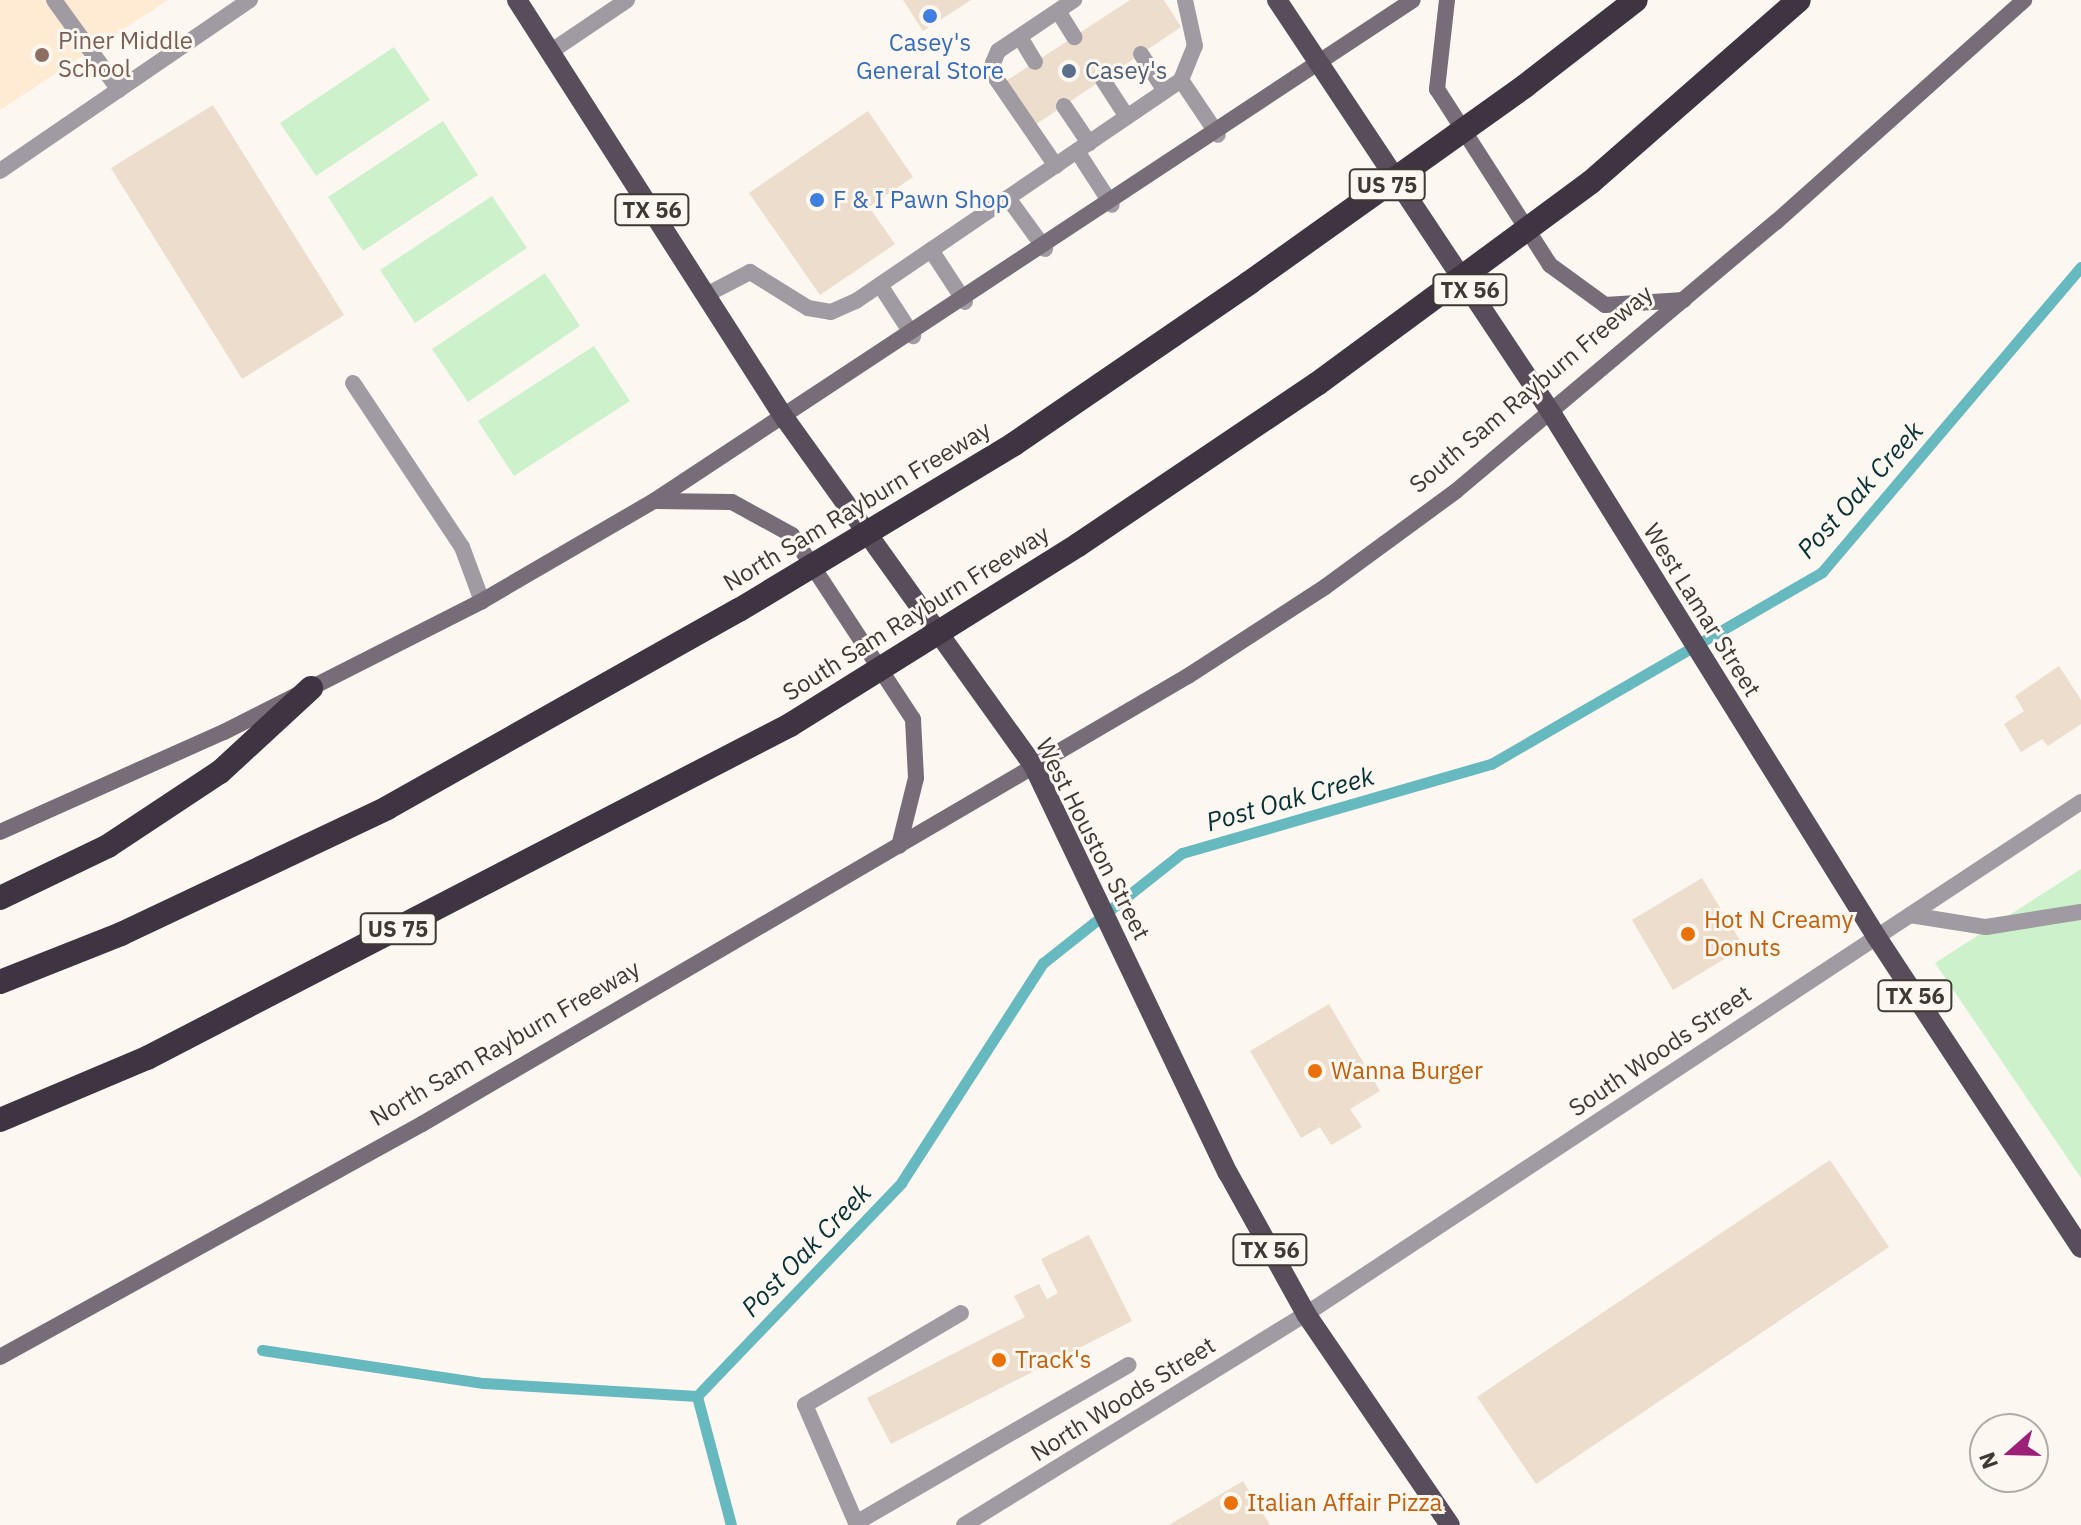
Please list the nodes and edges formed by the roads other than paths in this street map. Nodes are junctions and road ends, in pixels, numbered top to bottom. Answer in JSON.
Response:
{"nodes":[{"id":1,"x":54,"y":0,"type":"edge"},
{"id":2,"x":250,"y":0,"type":"edge"},
{"id":3,"x":517,"y":0,"type":"edge"},
{"id":4,"x":627,"y":0,"type":"edge"},
{"id":5,"x":1074,"y":0,"type":"edge"},
{"id":6,"x":1185,"y":0,"type":"edge"},
{"id":7,"x":1277,"y":0,"type":"edge"},
{"id":8,"x":1413,"y":0,"type":"edge"},
{"id":9,"x":1447,"y":0,"type":"edge"},
{"id":10,"x":1636,"y":0,"type":"edge"},
{"id":11,"x":1799,"y":0,"type":"edge"},
{"id":12,"x":2024,"y":0,"type":"edge"},
{"id":13,"x":1058,"y":11,"type":"junction"},
{"id":14,"x":1020,"y":37,"type":"junction"},
{"id":15,"x":1074,"y":37,"type":"dead end"},
{"id":16,"x":550,"y":52,"type":"junction"},
{"id":17,"x":1141,"y":54,"type":"dead end"},
{"id":18,"x":1035,"y":62,"type":"dead end"},
{"id":19,"x":1321,"y":67,"type":"junction"},
{"id":20,"x":1103,"y":80,"type":"dead end"},
{"id":21,"x":1181,"y":80,"type":"junction"},
{"id":22,"x":119,"y":90,"type":"junction"},
{"id":23,"x":1165,"y":91,"type":"junction"},
{"id":24,"x":1064,"y":106,"type":"dead end"},
{"id":25,"x":1127,"y":117,"type":"junction"},
{"id":26,"x":1218,"y":135,"type":"junction"},
{"id":27,"x":1083,"y":147,"type":"junction"},
{"id":28,"x":1056,"y":166,"type":"junction"},
{"id":29,"x":0,"y":171,"type":"edge"},
{"id":30,"x":1008,"y":198,"type":"junction"},
{"id":31,"x":1112,"y":205,"type":"junction"},
{"id":32,"x":1045,"y":249,"type":"junction"},
{"id":33,"x":931,"y":250,"type":"junction"},
{"id":34,"x":880,"y":285,"type":"junction"},
{"id":35,"x":706,"y":295,"type":"junction"},
{"id":36,"x":1684,"y":300,"type":"junction"},
{"id":37,"x":965,"y":302,"type":"junction"},
{"id":38,"x":913,"y":336,"type":"junction"},
{"id":39,"x":353,"y":383,"type":"dead end"},
{"id":40,"x":1550,"y":411,"type":"junction"},
{"id":41,"x":786,"y":420,"type":"junction"},
{"id":42,"x":654,"y":501,"type":"junction"},
{"id":43,"x":482,"y":601,"type":"junction"},
{"id":44,"x":311,"y":688,"type":"junction"},
{"id":45,"x":1034,"y":767,"type":"junction"},
{"id":46,"x":2081,"y":802,"type":"edge"},
{"id":47,"x":0,"y":832,"type":"edge"},
{"id":48,"x":899,"y":846,"type":"junction"},
{"id":49,"x":0,"y":898,"type":"edge"},
{"id":50,"x":2081,"y":912,"type":"edge"},
{"id":51,"x":1910,"y":915,"type":"junction"},
{"id":52,"x":1876,"y":936,"type":"junction"},
{"id":53,"x":0,"y":982,"type":"edge"},
{"id":54,"x":0,"y":1120,"type":"edge"},
{"id":55,"x":2081,"y":1248,"type":"edge"},
{"id":56,"x":961,"y":1313,"type":"dead end"},
{"id":57,"x":1306,"y":1314,"type":"junction"},
{"id":58,"x":0,"y":1357,"type":"edge"},
{"id":59,"x":1129,"y":1365,"type":"dead end"},
{"id":60,"x":857,"y":1524,"type":"edge"},
{"id":61,"x":964,"y":1525,"type":"edge"},
{"id":62,"x":1450,"y":1525,"type":"edge"}],
"edges":[{"from":1,"to":22,"type":"street"},
{"from":2,"to":22,"type":"street"},
{"from":3,"to":16,"type":"main road","name":"West Houston Street","number":"TX 56"},
{"from":4,"to":16,"type":"street"},
{"from":5,"to":13,"type":"street"},
{"from":6,"to":21,"type":"street"},
{"from":7,"to":19,"type":"main road","name":"West Lamar Street","number":"TX 56"},
{"from":8,"to":19,"type":"main road"},
{"from":9,"to":36,"type":"main road"},
{"from":10,"to":53,"type":"highway","name":"North Sam Rayburn Freeway","number":"US 75","bridge":true},
{"from":11,"to":54,"type":"highway","name":"South Sam Rayburn Freeway","number":"US 75","bridge":true},
{"from":12,"to":36,"type":"main road","name":"South Sam Rayburn Freeway"},
{"from":13,"to":14,"type":"street"},
{"from":13,"to":15,"type":"street"},
{"from":14,"to":18,"type":"street"},
{"from":14,"to":28,"type":"street"},
{"from":16,"to":35,"type":"main road","name":"West Houston Street","number":"TX 56"},
{"from":17,"to":23,"type":"street"},
{"from":19,"to":26,"type":"main road"},
{"from":19,"to":40,"type":"main road","name":"West Lamar Street","number":"TX 56"},
{"from":20,"to":25,"type":"street"},
{"from":21,"to":23,"type":"street"},
{"from":21,"to":26,"type":"street"},
{"from":22,"to":29,"type":"street"},
{"from":23,"to":25,"type":"street"},
{"from":24,"to":27,"type":"street"},
{"from":25,"to":27,"type":"street"},
{"from":26,"to":31,"type":"main road"},
{"from":27,"to":28,"type":"street"},
{"from":27,"to":31,"type":"street"},
{"from":28,"to":30,"type":"street"},
{"from":30,"to":32,"type":"street"},
{"from":30,"to":33,"type":"street"},
{"from":31,"to":32,"type":"main road"},
{"from":32,"to":37,"type":"main road"},
{"from":33,"to":34,"type":"street"},
{"from":33,"to":37,"type":"street"},
{"from":34,"to":35,"type":"street"},
{"from":34,"to":38,"type":"street"},
{"from":35,"to":41,"type":"main road","name":"West Houston Street","number":"TX 56"},
{"from":36,"to":40,"type":"main road","name":"South Sam Rayburn Freeway"},
{"from":37,"to":38,"type":"main road"},
{"from":38,"to":41,"type":"main road"},
{"from":39,"to":43,"type":"street"},
{"from":40,"to":45,"type":"main road","name":"South Sam Rayburn Freeway"},
{"from":40,"to":52,"type":"main road","name":"West Lamar Street","number":"TX 56"},
{"from":41,"to":42,"type":"main road"},
{"from":41,"to":45,"type":"main road","name":"West Houston Street","number":"TX 56"},
{"from":42,"to":43,"type":"main road"},
{"from":42,"to":48,"type":"main road"},
{"from":43,"to":44,"type":"main road"},
{"from":44,"to":47,"type":"main road"},
{"from":44,"to":49,"type":"highway"},
{"from":45,"to":48,"type":"main road","name":"North Sam Rayburn Freeway"},
{"from":45,"to":57,"type":"main road","name":"West Houston Street","number":"TX 56"},
{"from":46,"to":51,"type":"street","name":"South Woods Street"},
{"from":48,"to":58,"type":"main road","name":"North Sam Rayburn Freeway"},
{"from":50,"to":51,"type":"street"},
{"from":51,"to":52,"type":"street","name":"South Woods Street"},
{"from":52,"to":55,"type":"main road","name":"West Lamar Street","number":"TX 56"},
{"from":52,"to":57,"type":"street","name":"South Woods Street"},
{"from":56,"to":60,"type":"street"},
{"from":57,"to":61,"type":"street","name":"North Woods Street"},
{"from":57,"to":62,"type":"main road","name":"West Houston Street","number":"TX 56"},
{"from":59,"to":60,"type":"street"}]}
